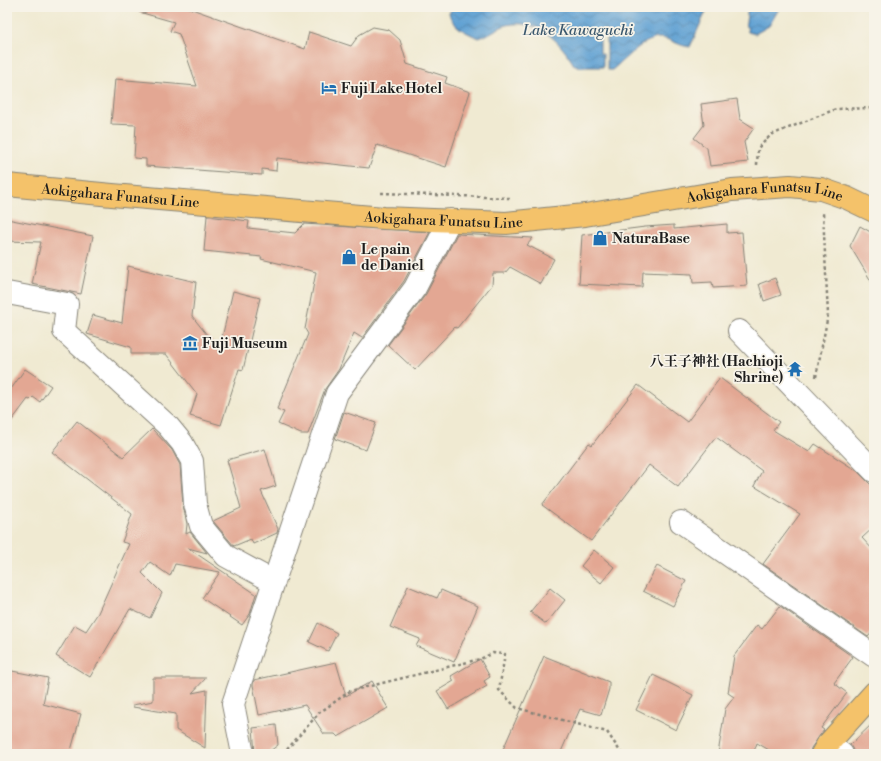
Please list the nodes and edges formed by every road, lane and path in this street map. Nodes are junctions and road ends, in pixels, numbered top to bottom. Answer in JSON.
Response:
{"nodes":[{"id":1,"x":874,"y":108,"type":"edge"},
{"id":2,"x":757,"y":171,"type":"dead end"},
{"id":3,"x":7,"y":184,"type":"edge"},
{"id":4,"x":821,"y":189,"type":"junction"},
{"id":5,"x":376,"y":193,"type":"dead end"},
{"id":6,"x":512,"y":198,"type":"dead end"},
{"id":7,"x":874,"y":211,"type":"edge"},
{"id":8,"x":450,"y":220,"type":"junction"},
{"id":9,"x":7,"y":293,"type":"edge"},
{"id":10,"x":739,"y":331,"type":"dead end"},
{"id":11,"x":810,"y":405,"type":"junction"},
{"id":12,"x":874,"y":471,"type":"edge"},
{"id":13,"x":681,"y":522,"type":"dead end"},
{"id":14,"x":274,"y":582,"type":"junction"},
{"id":15,"x":874,"y":656,"type":"edge"},
{"id":16,"x":874,"y":693,"type":"edge"},
{"id":17,"x":831,"y":751,"type":"edge"},
{"id":18,"x":243,"y":754,"type":"edge"},
{"id":19,"x":283,"y":754,"type":"edge"},
{"id":20,"x":622,"y":754,"type":"edge"}],
"edges":[{"from":1,"to":2,"type":"path"},
{"from":3,"to":8,"type":"main road","name":"Aokigahara Funatsu Line"},
{"from":4,"to":7,"type":"main road","name":"Aokigahara Funatsu Line"},
{"from":4,"to":8,"type":"main road","name":"Aokigahara Funatsu Line"},
{"from":4,"to":11,"type":"path"},
{"from":5,"to":6,"type":"path"},
{"from":8,"to":14,"type":"street"},
{"from":9,"to":14,"type":"street"},
{"from":10,"to":11,"type":"street"},
{"from":11,"to":12,"type":"street"},
{"from":13,"to":15,"type":"street"},
{"from":14,"to":18,"type":"street"},
{"from":16,"to":17,"type":"main road"},
{"from":19,"to":20,"type":"path"}]}
